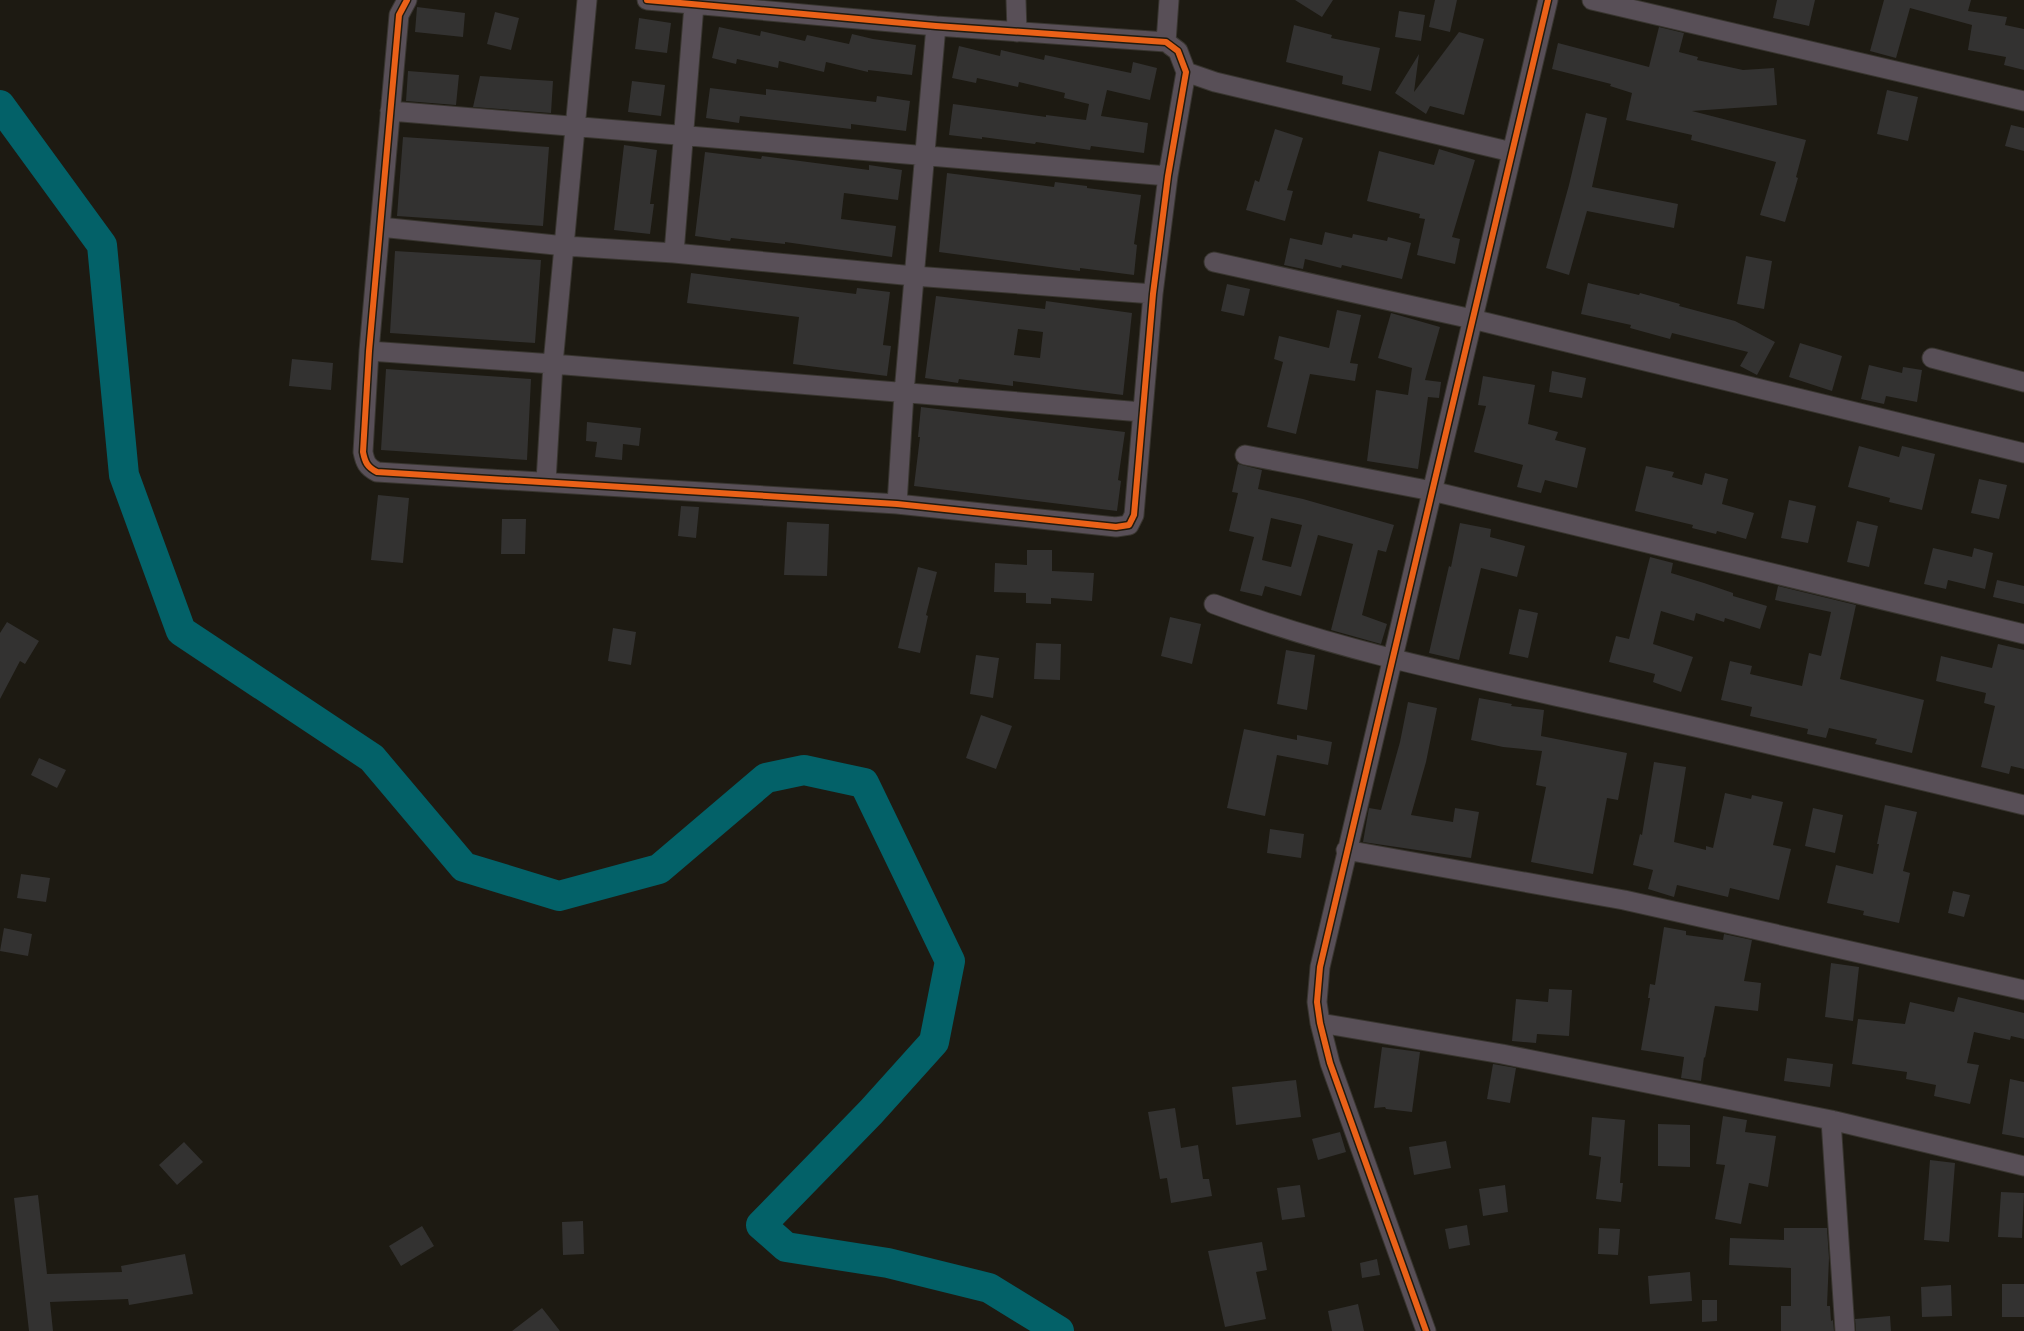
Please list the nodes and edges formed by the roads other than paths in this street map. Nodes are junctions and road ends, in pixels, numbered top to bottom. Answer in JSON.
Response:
{"nodes":[{"id":1,"x":407,"y":0,"type":"edge"},
{"id":2,"x":587,"y":0,"type":"edge"},
{"id":3,"x":647,"y":0,"type":"edge"},
{"id":4,"x":1016,"y":0,"type":"edge"},
{"id":5,"x":1170,"y":0,"type":"edge"},
{"id":6,"x":1548,"y":0,"type":"edge"},
{"id":7,"x":1592,"y":0,"type":"edge"},
{"id":8,"x":694,"y":5,"type":"junction"},
{"id":9,"x":936,"y":26,"type":"junction"},
{"id":10,"x":1017,"y":32,"type":"junction"},
{"id":11,"x":1166,"y":42,"type":"junction"},
{"id":12,"x":1186,"y":72,"type":"junction"},
{"id":13,"x":2024,"y":101,"type":"edge"},
{"id":14,"x":390,"y":111,"type":"junction"},
{"id":15,"x":574,"y":127,"type":"junction"},
{"id":16,"x":684,"y":135,"type":"junction"},
{"id":17,"x":1512,"y":152,"type":"junction"},
{"id":18,"x":925,"y":156,"type":"junction"},
{"id":19,"x":1168,"y":176,"type":"junction"},
{"id":20,"x":380,"y":227,"type":"junction"},
{"id":21,"x":564,"y":246,"type":"junction"},
{"id":22,"x":674,"y":253,"type":"junction"},
{"id":23,"x":1214,"y":262,"type":"dead end"},
{"id":24,"x":914,"y":276,"type":"junction"},
{"id":25,"x":1154,"y":294,"type":"junction"},
{"id":26,"x":1472,"y":319,"type":"junction"},
{"id":27,"x":369,"y":351,"type":"junction"},
{"id":28,"x":1932,"y":358,"type":"dead end"},
{"id":29,"x":553,"y":364,"type":"junction"},
{"id":30,"x":2024,"y":382,"type":"edge"},
{"id":31,"x":904,"y":393,"type":"junction"},
{"id":32,"x":1142,"y":412,"type":"junction"},
{"id":33,"x":2024,"y":453,"type":"edge"},
{"id":34,"x":1244,"y":455,"type":"dead end"},
{"id":35,"x":546,"y":481,"type":"junction"},
{"id":36,"x":1432,"y":491,"type":"junction"},
{"id":37,"x":897,"y":504,"type":"junction"},
{"id":38,"x":1214,"y":604,"type":"dead end"},
{"id":39,"x":2024,"y":634,"type":"edge"},
{"id":40,"x":1393,"y":660,"type":"junction"},
{"id":41,"x":2024,"y":805,"type":"edge"},
{"id":42,"x":1346,"y":850,"type":"junction"},
{"id":43,"x":2024,"y":990,"type":"edge"},
{"id":44,"x":1320,"y":1023,"type":"junction"},
{"id":45,"x":1831,"y":1120,"type":"junction"},
{"id":46,"x":2024,"y":1166,"type":"edge"},
{"id":47,"x":1426,"y":1331,"type":"edge"},
{"id":48,"x":1845,"y":1331,"type":"edge"}],
"edges":[{"from":1,"to":14,"type":"street"},
{"from":2,"to":15,"type":"street"},
{"from":3,"to":8,"type":"street"},
{"from":4,"to":10,"type":"street"},
{"from":5,"to":11,"type":"street"},
{"from":6,"to":17,"type":"street"},
{"from":7,"to":13,"type":"street"},
{"from":8,"to":9,"type":"street"},
{"from":8,"to":16,"type":"street"},
{"from":9,"to":10,"type":"street"},
{"from":9,"to":18,"type":"street"},
{"from":10,"to":11,"type":"street"},
{"from":11,"to":12,"type":"street"},
{"from":12,"to":17,"type":"street"},
{"from":12,"to":19,"type":"street"},
{"from":14,"to":15,"type":"street"},
{"from":14,"to":20,"type":"street"},
{"from":15,"to":16,"type":"street"},
{"from":15,"to":21,"type":"street"},
{"from":16,"to":18,"type":"street"},
{"from":16,"to":22,"type":"street"},
{"from":17,"to":26,"type":"street"},
{"from":18,"to":19,"type":"street"},
{"from":18,"to":24,"type":"street"},
{"from":19,"to":25,"type":"street"},
{"from":20,"to":21,"type":"street"},
{"from":20,"to":27,"type":"street"},
{"from":21,"to":22,"type":"street"},
{"from":21,"to":29,"type":"street"},
{"from":22,"to":24,"type":"street"},
{"from":23,"to":26,"type":"street"},
{"from":24,"to":25,"type":"street"},
{"from":24,"to":31,"type":"street"},
{"from":25,"to":32,"type":"street"},
{"from":26,"to":33,"type":"street"},
{"from":26,"to":36,"type":"street"},
{"from":27,"to":29,"type":"street"},
{"from":27,"to":35,"type":"street"},
{"from":28,"to":30,"type":"street"},
{"from":29,"to":31,"type":"street"},
{"from":29,"to":35,"type":"street"},
{"from":31,"to":32,"type":"street"},
{"from":31,"to":37,"type":"street"},
{"from":32,"to":37,"type":"street"},
{"from":34,"to":36,"type":"street"},
{"from":35,"to":37,"type":"street"},
{"from":36,"to":39,"type":"street"},
{"from":36,"to":40,"type":"street"},
{"from":38,"to":40,"type":"street"},
{"from":40,"to":41,"type":"street"},
{"from":40,"to":42,"type":"street"},
{"from":42,"to":43,"type":"street"},
{"from":42,"to":44,"type":"street"},
{"from":44,"to":45,"type":"street"},
{"from":44,"to":47,"type":"street"},
{"from":45,"to":46,"type":"street"},
{"from":45,"to":48,"type":"street"}]}
